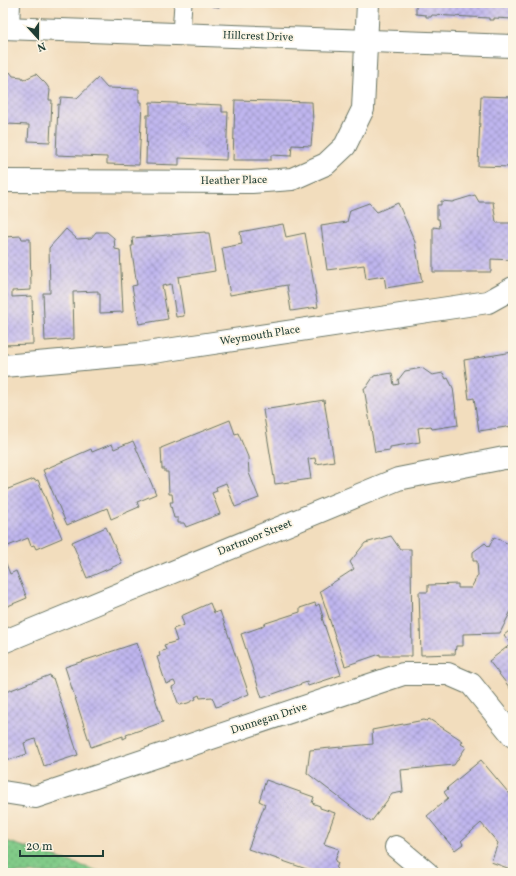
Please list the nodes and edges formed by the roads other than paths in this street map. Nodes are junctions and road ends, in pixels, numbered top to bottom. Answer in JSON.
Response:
{"nodes":[{"id":1,"x":9,"y":3,"type":"edge"},
{"id":2,"x":183,"y":3,"type":"edge"},
{"id":3,"x":368,"y":3,"type":"edge"},
{"id":4,"x":5,"y":28,"type":"edge"},
{"id":5,"x":181,"y":34,"type":"junction"},
{"id":6,"x":366,"y":41,"type":"junction"},
{"id":7,"x":513,"y":46,"type":"edge"},
{"id":8,"x":3,"y":181,"type":"edge"},
{"id":9,"x":513,"y":288,"type":"edge"},
{"id":10,"x":3,"y":366,"type":"edge"},
{"id":11,"x":513,"y":458,"type":"edge"},
{"id":12,"x":3,"y":642,"type":"edge"},
{"id":13,"x":513,"y":736,"type":"edge"},
{"id":14,"x":3,"y":792,"type":"edge"},
{"id":15,"x":396,"y":847,"type":"dead end"},
{"id":16,"x":428,"y":873,"type":"edge"}],
"edges":[{"from":1,"to":4,"type":"street"},
{"from":2,"to":5,"type":"lane"},
{"from":3,"to":6,"type":"street","name":"Heather Place"},
{"from":4,"to":5,"type":"street","name":"Hillcrest Drive"},
{"from":5,"to":6,"type":"street","name":"Hillcrest Drive"},
{"from":6,"to":7,"type":"street","name":"Hillcrest Drive"},
{"from":6,"to":8,"type":"street","name":"Heather Place"},
{"from":9,"to":10,"type":"street","name":"Weymouth Place"},
{"from":11,"to":12,"type":"street","name":"Dartmoor Street"},
{"from":13,"to":14,"type":"street","name":"Dunnegan Drive"},
{"from":15,"to":16,"type":"street"}]}
